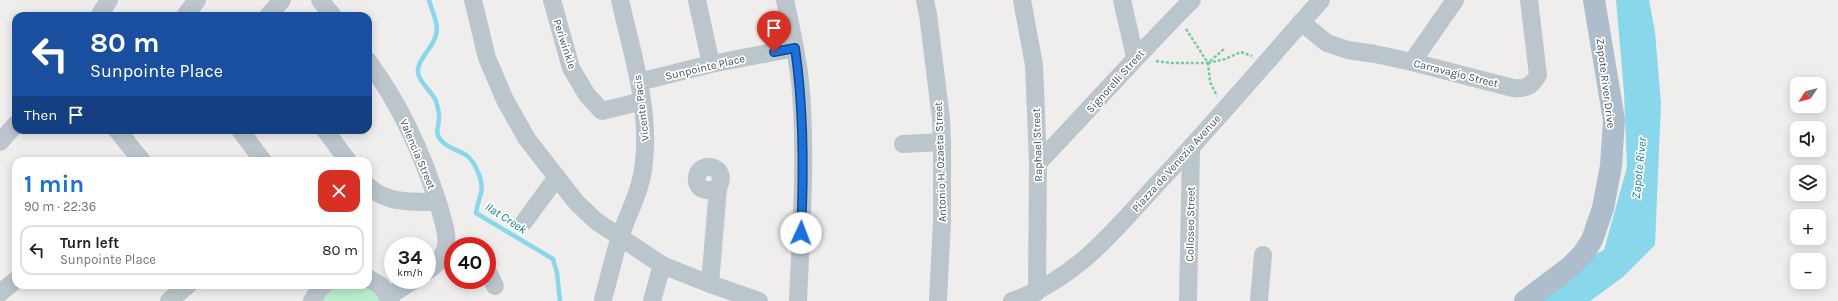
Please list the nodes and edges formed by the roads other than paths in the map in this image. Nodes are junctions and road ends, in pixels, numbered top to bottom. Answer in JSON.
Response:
{"nodes":[{"id":1,"x":109,"y":0,"type":"edge"},
{"id":2,"x":197,"y":0,"type":"edge"},
{"id":3,"x":282,"y":0,"type":"edge"},
{"id":4,"x":320,"y":0,"type":"edge"},
{"id":5,"x":473,"y":0,"type":"edge"},
{"id":6,"x":552,"y":0,"type":"edge"},
{"id":7,"x":620,"y":0,"type":"edge"},
{"id":8,"x":697,"y":0,"type":"edge"},
{"id":9,"x":785,"y":0,"type":"edge"},
{"id":10,"x":925,"y":0,"type":"edge"},
{"id":11,"x":1022,"y":0,"type":"edge"},
{"id":12,"x":1122,"y":0,"type":"edge"},
{"id":13,"x":1192,"y":0,"type":"edge"},
{"id":14,"x":1321,"y":0,"type":"edge"},
{"id":15,"x":1455,"y":0,"type":"edge"},
{"id":16,"x":1529,"y":0,"type":"edge"},
{"id":17,"x":1594,"y":0,"type":"edge"},
{"id":18,"x":102,"y":12,"type":"edge"},
{"id":19,"x":188,"y":12,"type":"edge"},
{"id":20,"x":272,"y":12,"type":"edge"},
{"id":21,"x":330,"y":12,"type":"edge"},
{"id":22,"x":1301,"y":22,"type":"junction"},
{"id":23,"x":795,"y":48,"type":"junction"},
{"id":24,"x":1135,"y":57,"type":"junction"},
{"id":25,"x":1412,"y":62,"type":"junction"},
{"id":26,"x":711,"y":64,"type":"junction"},
{"id":27,"x":372,"y":67,"type":"edge"},
{"id":28,"x":639,"y":82,"type":"junction"},
{"id":29,"x":642,"y":101,"type":"junction"},
{"id":30,"x":12,"y":128,"type":"edge"},
{"id":31,"x":120,"y":134,"type":"edge"},
{"id":32,"x":243,"y":134,"type":"edge"},
{"id":33,"x":328,"y":134,"type":"edge"},
{"id":34,"x":0,"y":142,"type":"edge"},
{"id":35,"x":942,"y":142,"type":"junction"},
{"id":36,"x":903,"y":144,"type":"dead end"},
{"id":37,"x":1191,"y":148,"type":"junction"},
{"id":38,"x":139,"y":157,"type":"edge"},
{"id":39,"x":260,"y":157,"type":"edge"},
{"id":40,"x":345,"y":157,"type":"edge"},
{"id":41,"x":1038,"y":163,"type":"junction"},
{"id":42,"x":557,"y":178,"type":"junction"},
{"id":43,"x":718,"y":188,"type":"dead end"},
{"id":44,"x":372,"y":190,"type":"edge"},
{"id":45,"x":437,"y":202,"type":"junction"},
{"id":46,"x":524,"y":222,"type":"dead end"},
{"id":47,"x":446,"y":237,"type":"edge"},
{"id":48,"x":620,"y":237,"type":"junction"},
{"id":49,"x":1263,"y":255,"type":"dead end"},
{"id":50,"x":444,"y":256,"type":"edge"},
{"id":51,"x":436,"y":263,"type":"edge"},
{"id":52,"x":662,"y":265,"type":"junction"},
{"id":53,"x":372,"y":280,"type":"edge"},
{"id":54,"x":12,"y":283,"type":"edge"},
{"id":55,"x":710,"y":284,"type":"junction"},
{"id":56,"x":183,"y":289,"type":"edge"},
{"id":57,"x":319,"y":289,"type":"edge"},
{"id":58,"x":403,"y":289,"type":"edge"},
{"id":59,"x":1037,"y":292,"type":"junction"},
{"id":60,"x":0,"y":293,"type":"edge"},
{"id":61,"x":390,"y":299,"type":"edge"},
{"id":62,"x":603,"y":299,"type":"dead end"},
{"id":63,"x":169,"y":301,"type":"edge"},
{"id":64,"x":312,"y":301,"type":"edge"},
{"id":65,"x":652,"y":301,"type":"edge"},
{"id":66,"x":759,"y":301,"type":"edge"},
{"id":67,"x":798,"y":301,"type":"edge"},
{"id":68,"x":938,"y":301,"type":"edge"},
{"id":69,"x":1012,"y":301,"type":"edge"},
{"id":70,"x":1188,"y":301,"type":"edge"},
{"id":71,"x":1259,"y":301,"type":"edge"},
{"id":72,"x":1525,"y":301,"type":"edge"}],
"edges":[{"from":1,"to":18,"type":"street"},
{"from":2,"to":19,"type":"street"},
{"from":3,"to":20,"type":"street"},
{"from":4,"to":21,"type":"street"},
{"from":5,"to":42,"type":"street"},
{"from":6,"to":29,"type":"street","name":"Periwinkle"},
{"from":7,"to":28,"type":"street","name":"Vicente Pacis"},
{"from":8,"to":26,"type":"street"},
{"from":9,"to":23,"type":"street"},
{"from":10,"to":35,"type":"street","name":"Antonio H. Ozaeta Street"},
{"from":11,"to":41,"type":"street","name":"Raphael Street"},
{"from":12,"to":24,"type":"street"},
{"from":13,"to":24,"type":"street","name":"Signorelli Street"},
{"from":14,"to":22,"type":"street","name":"Piazza de Venezia Avenue"},
{"from":15,"to":25,"type":"street"},
{"from":16,"to":25,"type":"street","name":"Carravagio Street"},
{"from":17,"to":72,"type":"main road","name":"Zapote River Drive"},
{"from":22,"to":25,"type":"street","name":"Carravagio Street"},
{"from":22,"to":37,"type":"street","name":"Piazza de Venezia Avenue"},
{"from":23,"to":26,"type":"street","name":"Sunpointe Place"},
{"from":23,"to":67,"type":"street"},
{"from":24,"to":41,"type":"street","name":"Signorelli Street"},
{"from":26,"to":28,"type":"street","name":"Sunpointe Place"},
{"from":27,"to":45,"type":"street","name":"Valencia Street"},
{"from":28,"to":29,"type":"street","name":"Vicente Pacis"},
{"from":29,"to":48,"type":"street","name":"Vicente Pacis"},
{"from":30,"to":34,"type":"street"},
{"from":31,"to":38,"type":"street"},
{"from":32,"to":39,"type":"street"},
{"from":33,"to":40,"type":"street"},
{"from":35,"to":36,"type":"street"},
{"from":35,"to":68,"type":"street","name":"Antonio H. Ozaeta Street"},
{"from":37,"to":59,"type":"street","name":"Piazza de Venezia Avenue"},
{"from":37,"to":70,"type":"street","name":"Colloseo Street"},
{"from":41,"to":59,"type":"street","name":"Raphael Street"},
{"from":42,"to":46,"type":"street"},
{"from":42,"to":48,"type":"street"},
{"from":43,"to":55,"type":"street"},
{"from":44,"to":45,"type":"street"},
{"from":45,"to":47,"type":"street","name":"Valencia Street"},
{"from":48,"to":52,"type":"street"},
{"from":48,"to":62,"type":"street","name":"Vicente Pacis"},
{"from":49,"to":71,"type":"street"},
{"from":50,"to":51,"type":"street","name":"Valencia Street"},
{"from":52,"to":55,"type":"street"},
{"from":52,"to":65,"type":"street"},
{"from":53,"to":61,"type":"street"},
{"from":54,"to":60,"type":"street"},
{"from":55,"to":66,"type":"street"},
{"from":56,"to":63,"type":"street"},
{"from":57,"to":64,"type":"street"},
{"from":58,"to":61,"type":"street"},
{"from":59,"to":69,"type":"street","name":"Piazza de Venezia Avenue"}]}
